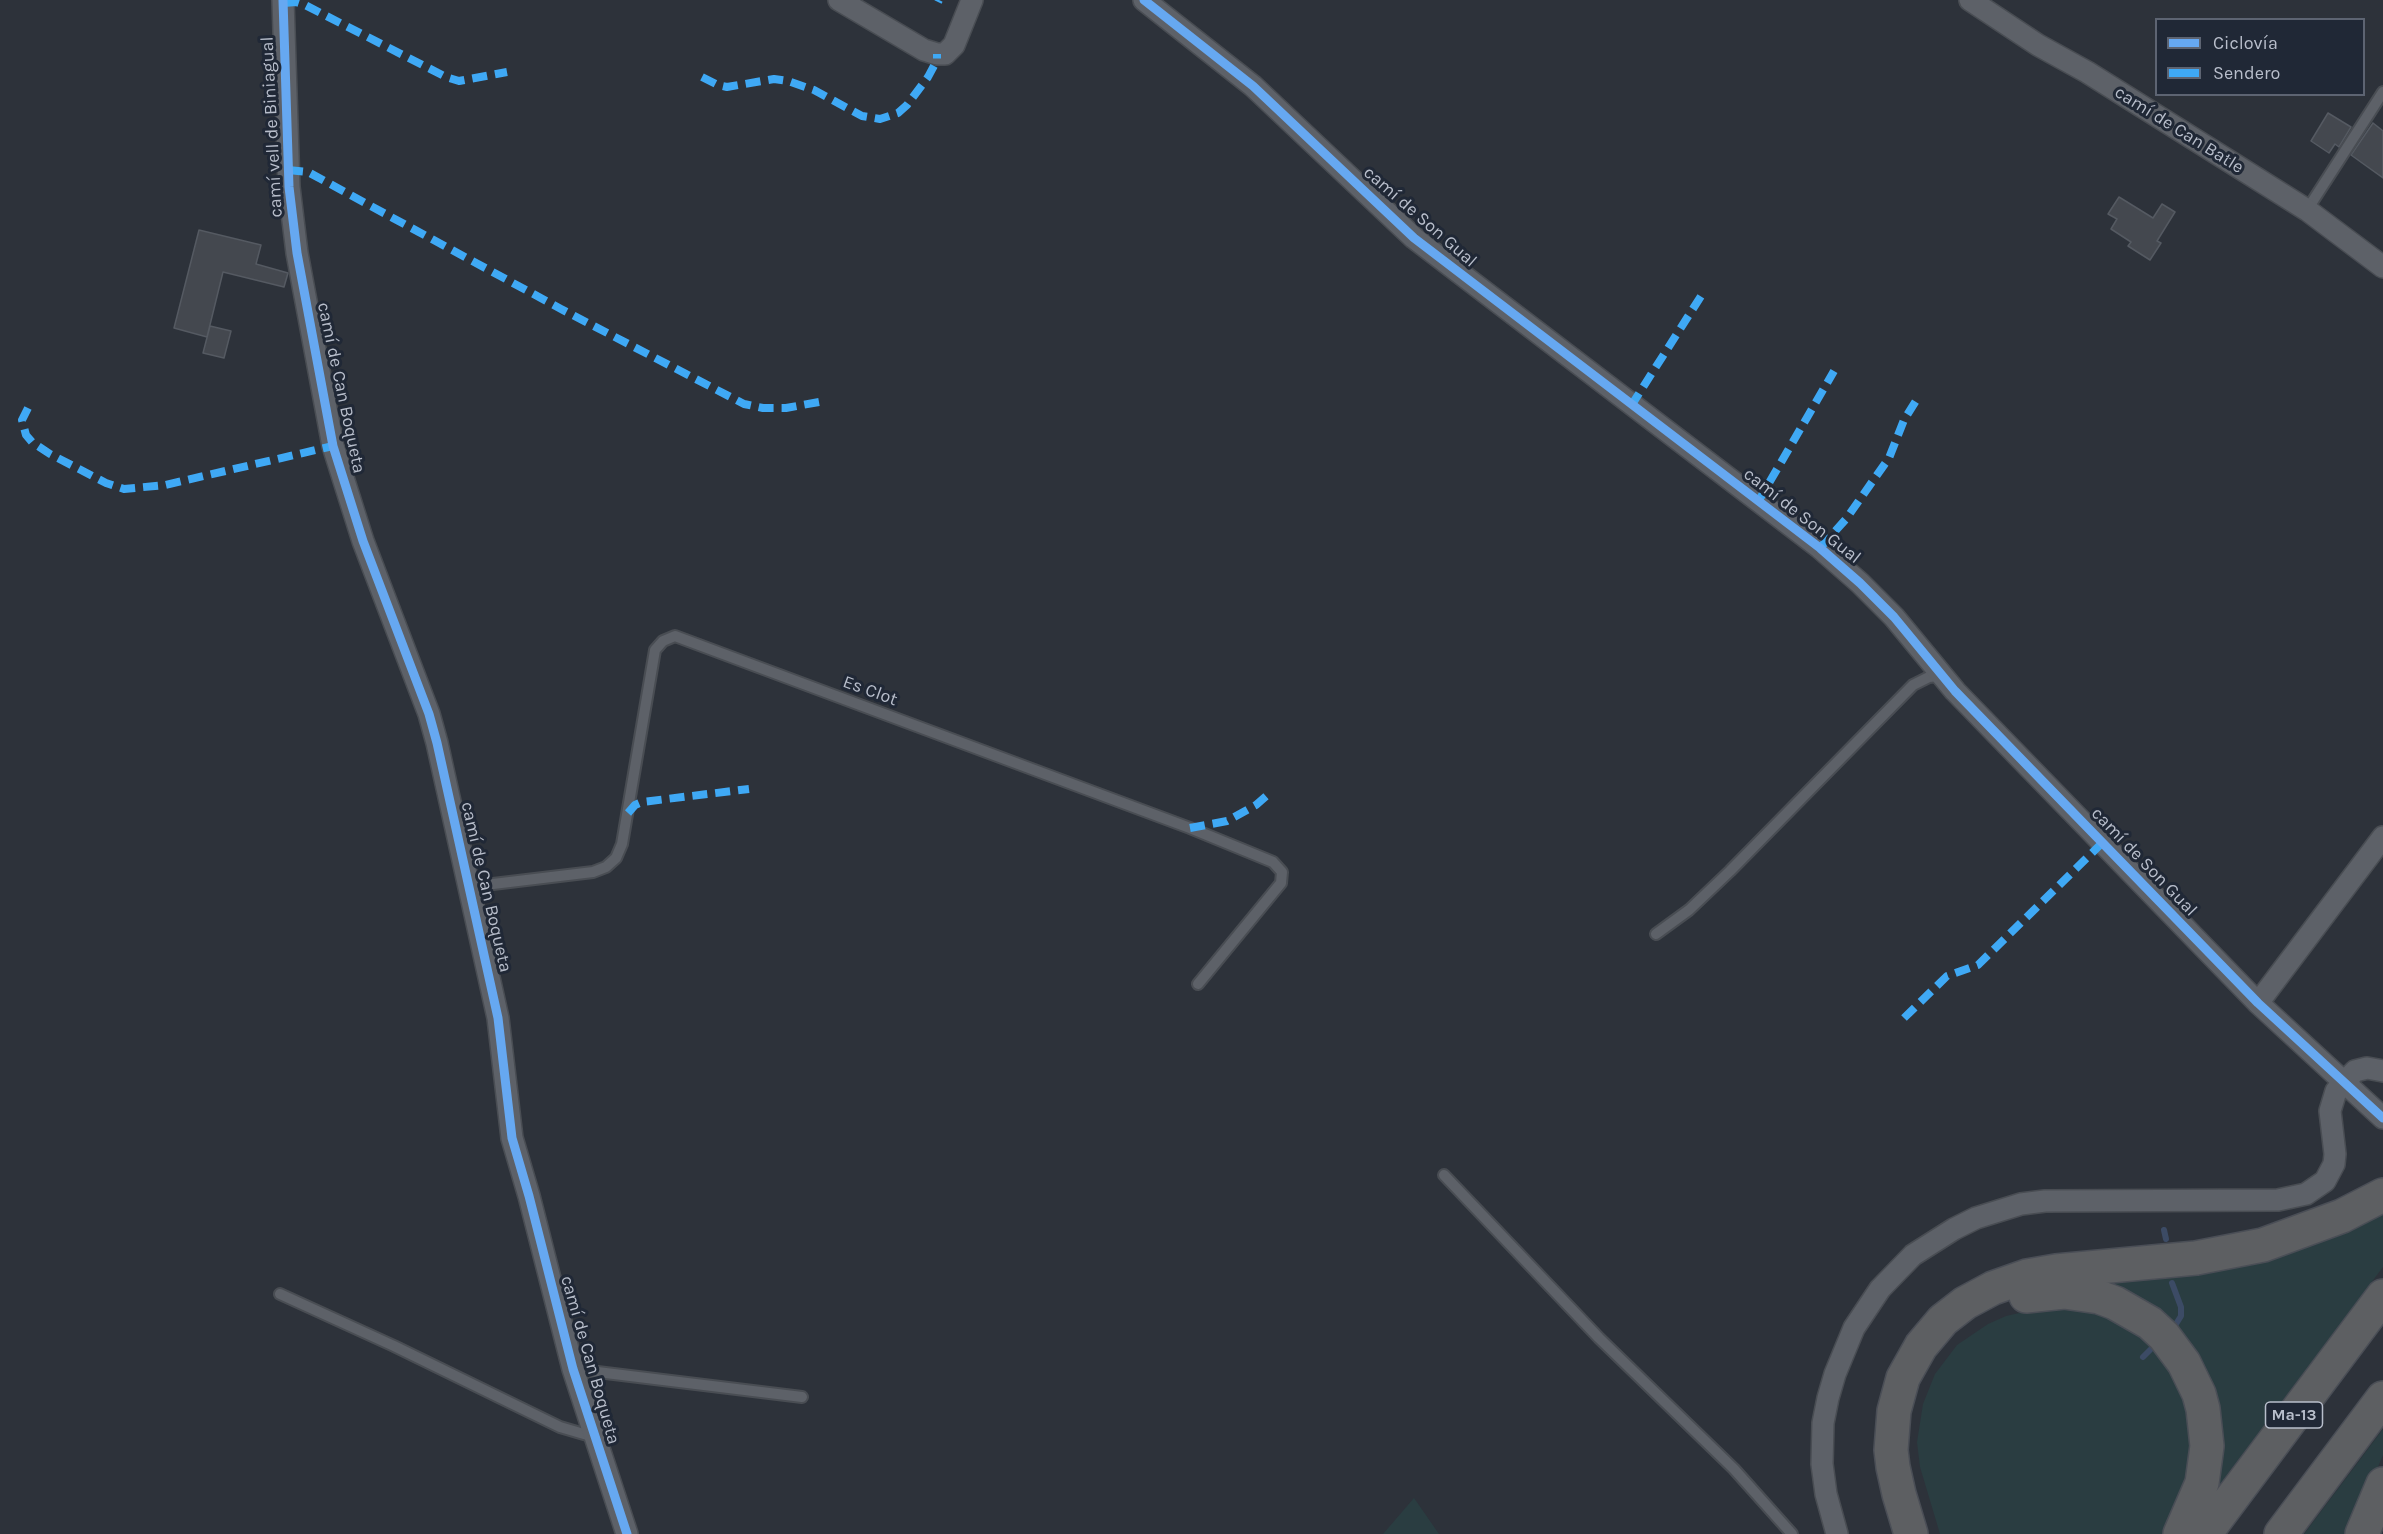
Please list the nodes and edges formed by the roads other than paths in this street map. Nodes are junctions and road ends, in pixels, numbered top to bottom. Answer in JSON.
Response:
{"nodes":[{"id":1,"x":284,"y":0,"type":"edge"},
{"id":2,"x":839,"y":0,"type":"edge"},
{"id":3,"x":972,"y":0,"type":"edge"},
{"id":4,"x":1144,"y":0,"type":"edge"},
{"id":5,"x":1970,"y":0,"type":"edge"},
{"id":6,"x":2383,"y":92,"type":"edge"},
{"id":7,"x":2307,"y":210,"type":"junction"},
{"id":8,"x":297,"y":253,"type":"joint"},
{"id":9,"x":2383,"y":267,"type":"edge"},
{"id":10,"x":1946,"y":680,"type":"junction"},
{"id":11,"x":2383,"y":837,"type":"edge"},
{"id":12,"x":468,"y":887,"type":"junction"},
{"id":13,"x":1656,"y":933,"type":"dead end"},
{"id":14,"x":1198,"y":984,"type":"dead end"},
{"id":15,"x":2258,"y":1003,"type":"junction"},
{"id":16,"x":2383,"y":1071,"type":"edge"},
{"id":17,"x":2344,"y":1081,"type":"junction"},
{"id":18,"x":2383,"y":1118,"type":"edge"},
{"id":19,"x":1444,"y":1175,"type":"dead end"},
{"id":20,"x":2383,"y":1195,"type":"edge"},
{"id":21,"x":280,"y":1294,"type":"dead end"},
{"id":22,"x":2383,"y":1296,"type":"edge"},
{"id":23,"x":573,"y":1369,"type":"junction"},
{"id":24,"x":802,"y":1397,"type":"dead end"},
{"id":25,"x":2383,"y":1398,"type":"edge"},
{"id":26,"x":594,"y":1437,"type":"junction"},
{"id":27,"x":2383,"y":1484,"type":"edge"},
{"id":28,"x":627,"y":1534,"type":"edge"},
{"id":29,"x":1792,"y":1534,"type":"edge"},
{"id":30,"x":1837,"y":1534,"type":"edge"},
{"id":31,"x":1911,"y":1534,"type":"edge"},
{"id":32,"x":1929,"y":1534,"type":"edge"},
{"id":33,"x":2180,"y":1534,"type":"edge"},
{"id":34,"x":2205,"y":1534,"type":"edge"},
{"id":35,"x":2281,"y":1534,"type":"edge"},
{"id":36,"x":2362,"y":1534,"type":"edge"}],
"edges":[{"from":1,"to":8,"type":"street","name":"camí vell de Biniagual"},
{"from":2,"to":3,"type":"street"},
{"from":4,"to":10,"type":"street","name":"camí de Son Gual"},
{"from":5,"to":7,"type":"street","name":"camí de Can Batle"},
{"from":6,"to":7,"type":"lane"},
{"from":7,"to":9,"type":"street","name":"camí de Can Batle"},
{"from":8,"to":12,"type":"street","name":"camí de Can Boqueta"},
{"from":10,"to":13,"type":"lane"},
{"from":10,"to":15,"type":"street","name":"camí de Son Gual"},
{"from":11,"to":15,"type":"street"},
{"from":12,"to":14,"type":"lane","name":"Es Clot"},
{"from":12,"to":23,"type":"street","name":"camí de Can Boqueta"},
{"from":15,"to":17,"type":"street","name":"camí de Son Gual"},
{"from":16,"to":17,"type":"street"},
{"from":17,"to":18,"type":"street","name":"camí de Son Gual"},
{"from":17,"to":30,"type":"street"},
{"from":19,"to":29,"type":"lane"},
{"from":20,"to":31,"type":"highway"},
{"from":21,"to":26,"type":"lane"},
{"from":22,"to":34,"type":"highway","number":"Ma-13"},
{"from":23,"to":24,"type":"lane"},
{"from":23,"to":26,"type":"street","name":"camí de Can Boqueta"},
{"from":25,"to":35,"type":"highway"},
{"from":26,"to":28,"type":"street","name":"camí de Can Boqueta"},
{"from":27,"to":36,"type":"highway"},
{"from":32,"to":33,"type":"highway"}]}
